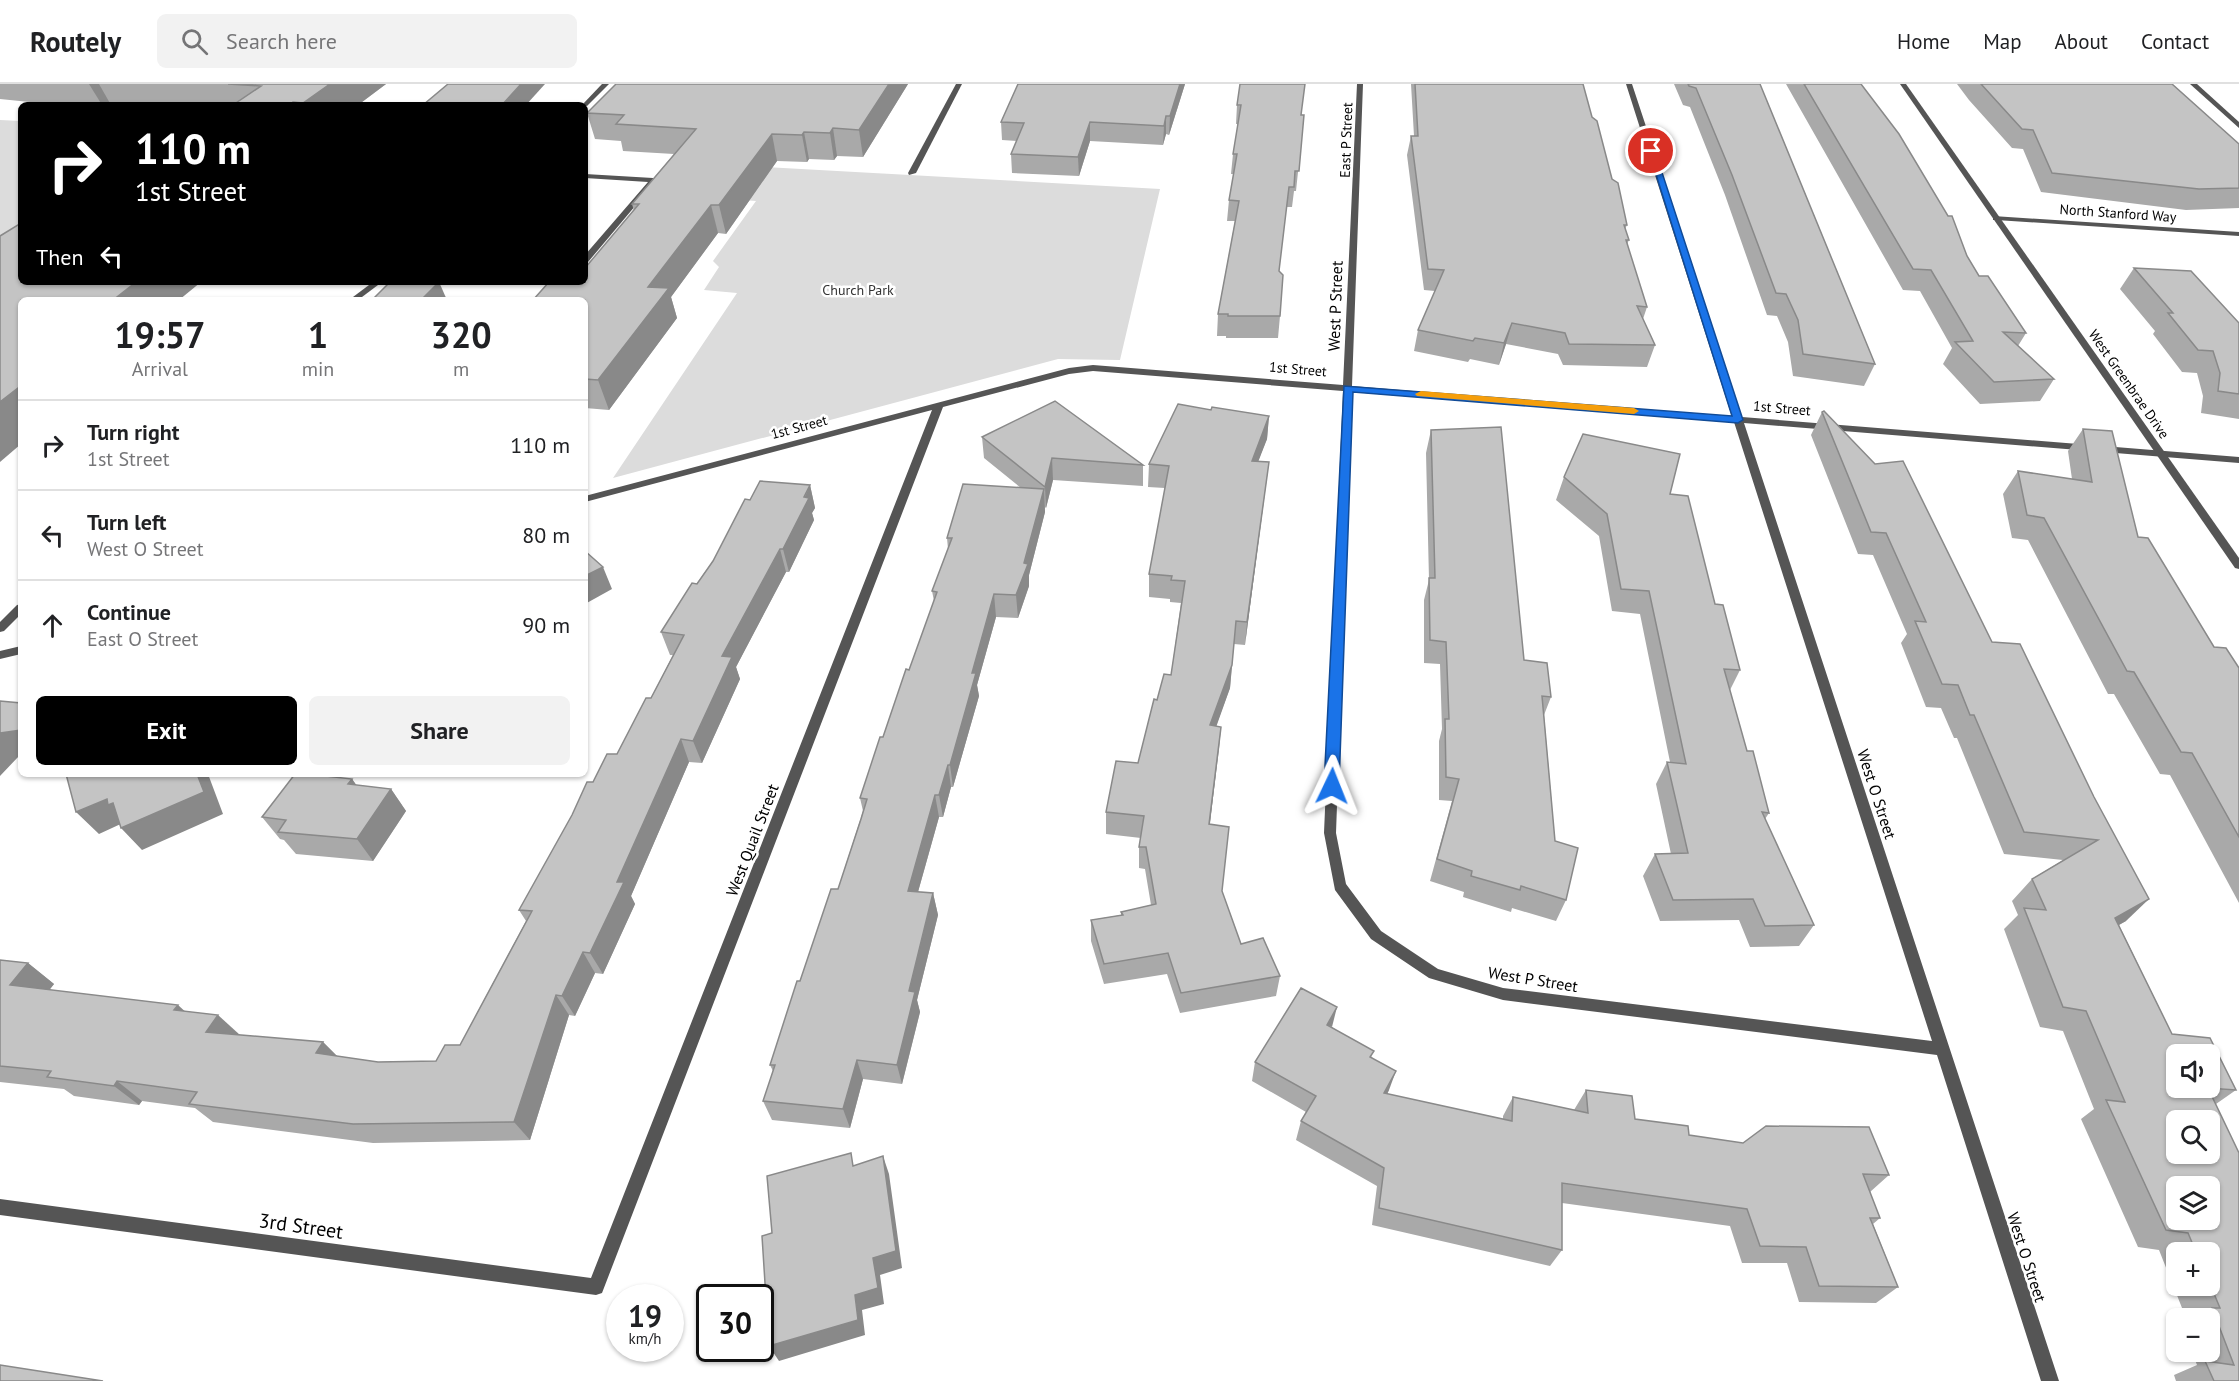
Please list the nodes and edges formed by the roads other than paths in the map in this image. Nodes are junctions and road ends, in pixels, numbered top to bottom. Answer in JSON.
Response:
{"nodes":[{"id":1,"x":606,"y":84,"type":"edge"},
{"id":2,"x":959,"y":84,"type":"edge"},
{"id":3,"x":1360,"y":84,"type":"edge"},
{"id":4,"x":1629,"y":84,"type":"edge"},
{"id":5,"x":1903,"y":84,"type":"edge"},
{"id":6,"x":2193,"y":84,"type":"edge"},
{"id":7,"x":588,"y":102,"type":"edge"},
{"id":8,"x":2239,"y":126,"type":"edge"},
{"id":9,"x":912,"y":173,"type":"dead end"},
{"id":10,"x":588,"y":176,"type":"edge"},
{"id":11,"x":1356,"y":198,"type":"joint"},
{"id":12,"x":1996,"y":218,"type":"junction"},
{"id":13,"x":2239,"y":234,"type":"edge"},
{"id":14,"x":588,"y":256,"type":"edge"},
{"id":15,"x":374,"y":285,"type":"edge"},
{"id":16,"x":357,"y":297,"type":"edge"},
{"id":17,"x":1348,"y":388,"type":"junction"},
{"id":18,"x":939,"y":405,"type":"junction"},
{"id":19,"x":1738,"y":420,"type":"junction"},
{"id":20,"x":2161,"y":453,"type":"junction"},
{"id":21,"x":2239,"y":460,"type":"edge"},
{"id":22,"x":588,"y":498,"type":"edge"},
{"id":23,"x":2239,"y":566,"type":"edge"},
{"id":24,"x":18,"y":611,"type":"edge"},
{"id":25,"x":0,"y":628,"type":"edge"},
{"id":26,"x":18,"y":651,"type":"edge"},
{"id":27,"x":0,"y":655,"type":"edge"},
{"id":28,"x":1942,"y":1049,"type":"junction"},
{"id":29,"x":0,"y":1207,"type":"edge"},
{"id":30,"x":596,"y":1287,"type":"joint"},
{"id":31,"x":2050,"y":1381,"type":"edge"}],
"edges":[{"from":1,"to":7,"type":"street"},
{"from":2,"to":9,"type":"street"},
{"from":3,"to":11,"type":"street","name":"East P Street"},
{"from":4,"to":19,"type":"street","name":"West O Street"},
{"from":5,"to":12,"type":"street","name":"West Greenbrae Drive"},
{"from":6,"to":8,"type":"street"},
{"from":10,"to":14,"type":"street"},
{"from":11,"to":17,"type":"street","name":"West P Street"},
{"from":12,"to":13,"type":"street","name":"North Stanford Way"},
{"from":12,"to":20,"type":"street","name":"West Greenbrae Drive"},
{"from":15,"to":16,"type":"street"},
{"from":17,"to":18,"type":"street","name":"1st Street"},
{"from":17,"to":19,"type":"street","name":"1st Street"},
{"from":17,"to":28,"type":"street","name":"West P Street"},
{"from":18,"to":22,"type":"street","name":"1st Street"},
{"from":18,"to":30,"type":"street","name":"West Quail Street"},
{"from":19,"to":20,"type":"street","name":"1st Street"},
{"from":19,"to":28,"type":"street","name":"West O Street"},
{"from":20,"to":21,"type":"street","name":"1st Street"},
{"from":20,"to":23,"type":"street","name":"West Greenbrae Drive"},
{"from":24,"to":25,"type":"street"},
{"from":26,"to":27,"type":"street"},
{"from":28,"to":31,"type":"street","name":"West O Street"},
{"from":29,"to":30,"type":"street","name":"3rd Street"}]}
